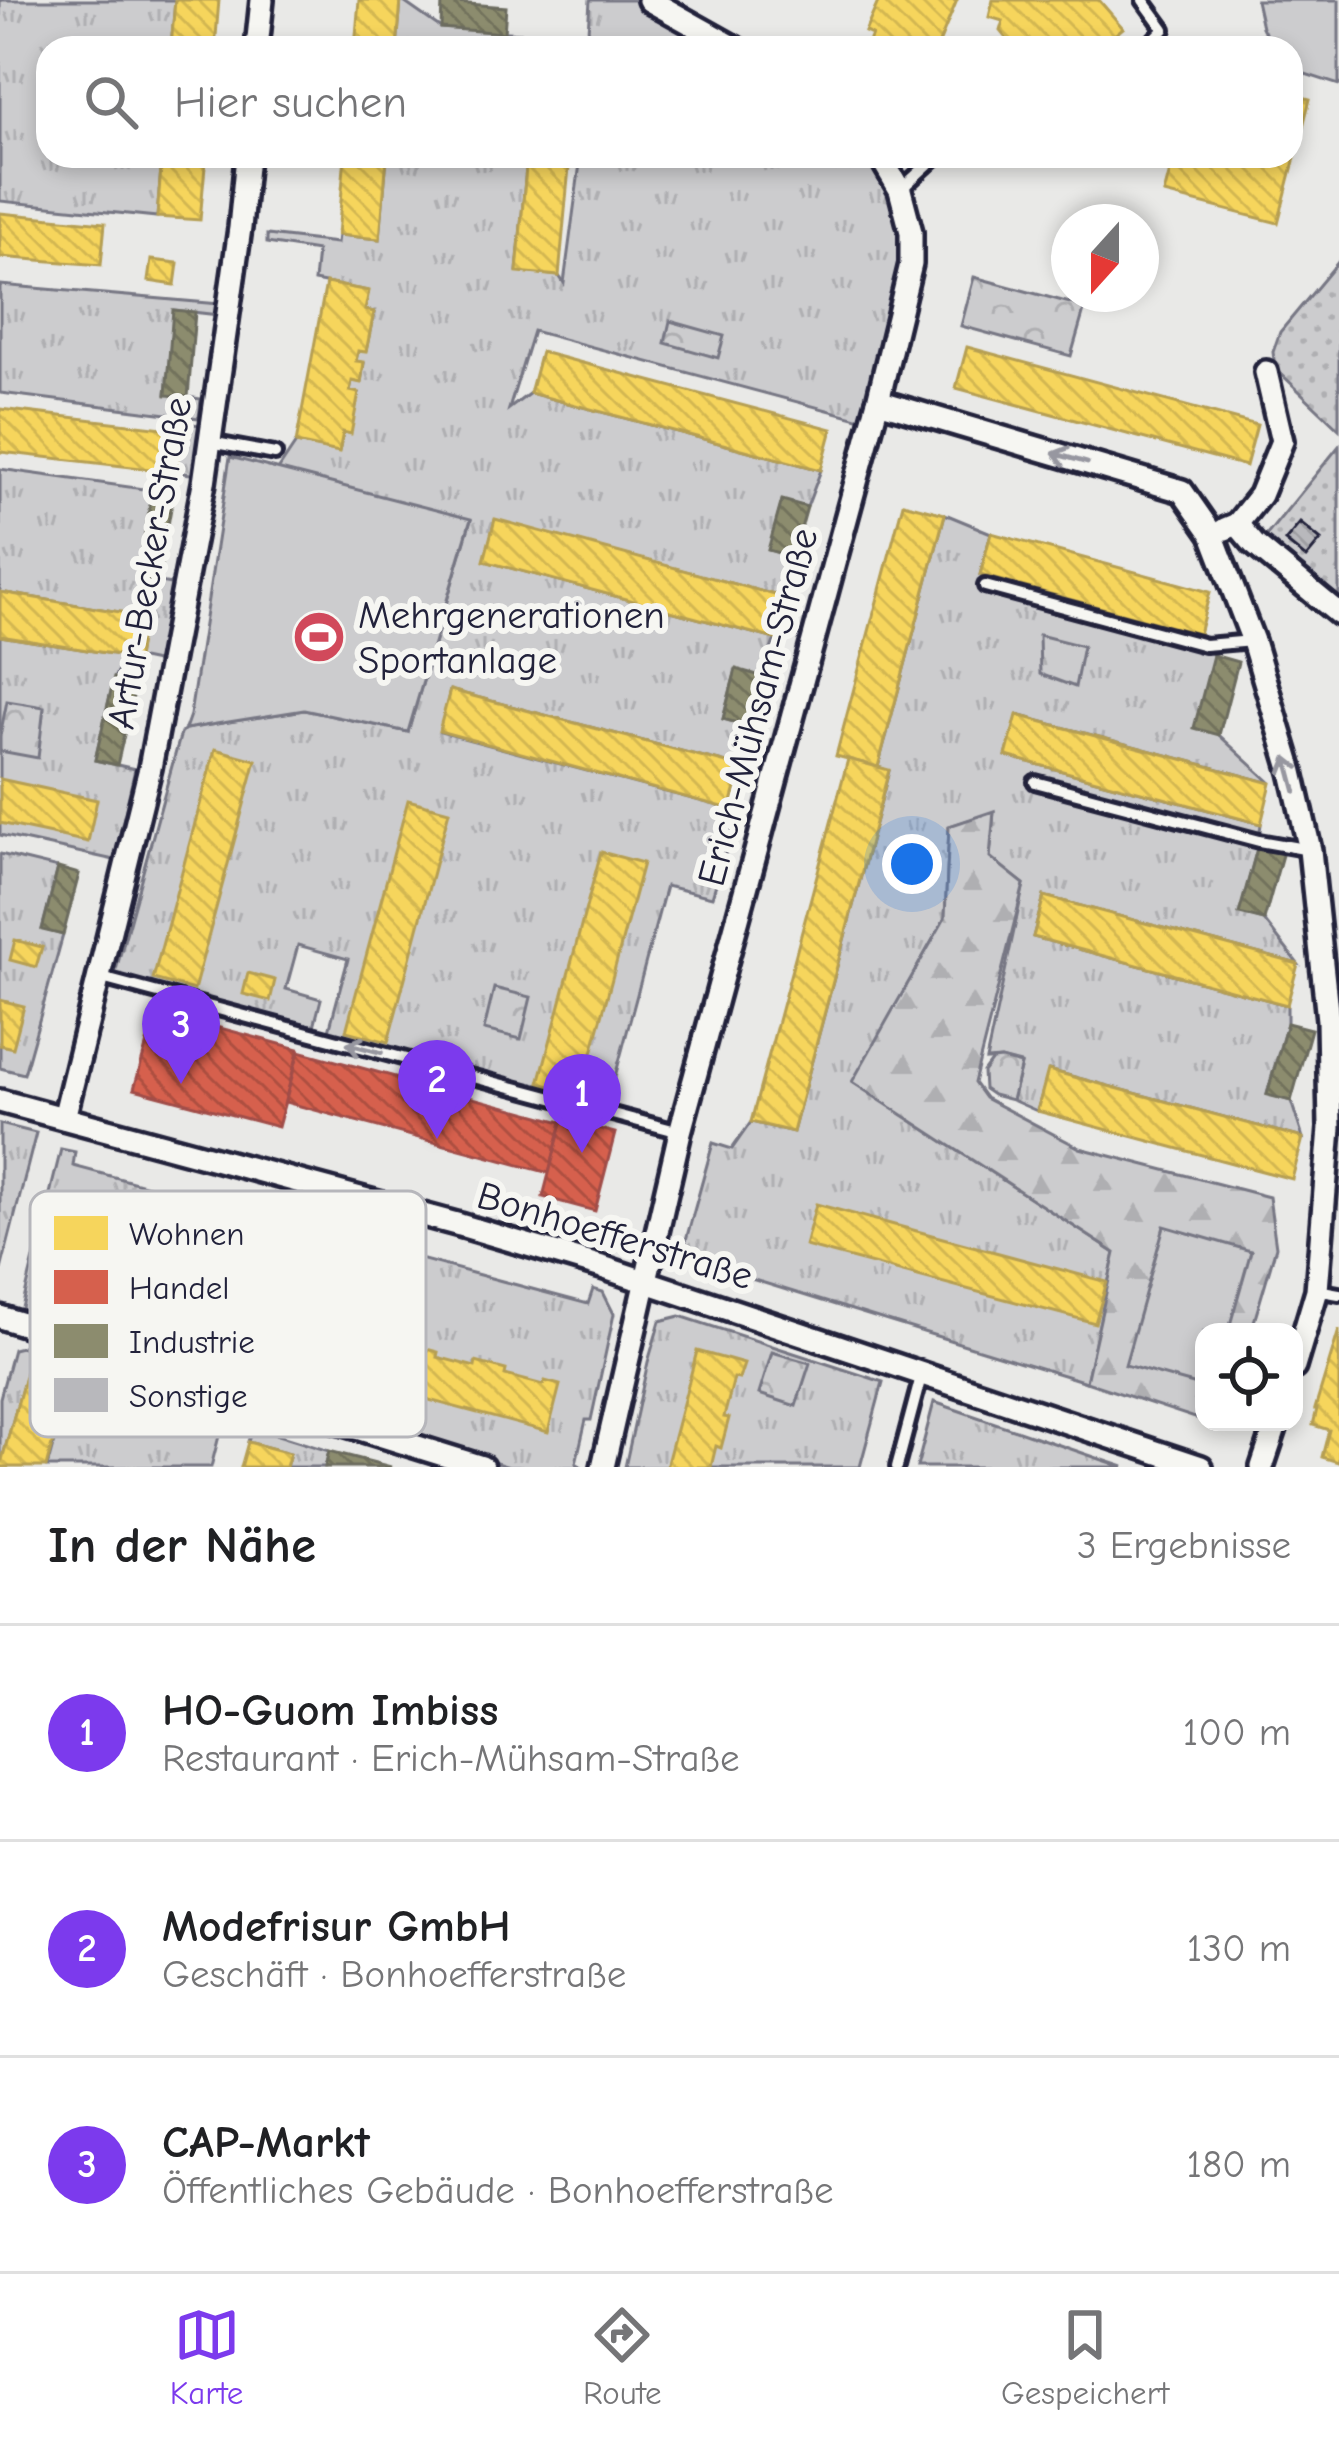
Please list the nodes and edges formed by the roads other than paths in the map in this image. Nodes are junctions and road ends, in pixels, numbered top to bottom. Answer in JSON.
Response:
{"nodes":[{"id":1,"x":262,"y":0,"type":"edge"},
{"id":2,"x":649,"y":0,"type":"edge"},
{"id":3,"x":1143,"y":0,"type":"edge"},
{"id":4,"x":258,"y":36,"type":"edge"},
{"id":5,"x":714,"y":36,"type":"edge"},
{"id":6,"x":1157,"y":36,"type":"edge"},
{"id":7,"x":246,"y":168,"type":"edge"},
{"id":8,"x":887,"y":168,"type":"edge"},
{"id":9,"x":924,"y":168,"type":"edge"},
{"id":10,"x":900,"y":190,"type":"junction"},
{"id":11,"x":1266,"y":372,"type":"dead end"},
{"id":12,"x":878,"y":401,"type":"junction"},
{"id":13,"x":210,"y":442,"type":"junction"},
{"id":14,"x":275,"y":454,"type":"dead end"},
{"id":15,"x":1237,"y":524,"type":"junction"},
{"id":16,"x":1212,"y":534,"type":"junction"},
{"id":17,"x":986,"y":586,"type":"dead end"},
{"id":18,"x":1339,"y":614,"type":"edge"},
{"id":19,"x":1252,"y":641,"type":"junction"},
{"id":20,"x":1035,"y":782,"type":"dead end"},
{"id":21,"x":1310,"y":850,"type":"junction"},
{"id":22,"x":97,"y":977,"type":"junction"},
{"id":23,"x":1334,"y":1098,"type":"edge"},
{"id":24,"x":0,"y":1101,"type":"edge"},
{"id":25,"x":64,"y":1118,"type":"junction"},
{"id":26,"x":680,"y":1132,"type":"junction"},
{"id":27,"x":334,"y":1191,"type":"edge"},
{"id":28,"x":426,"y":1216,"type":"edge"},
{"id":29,"x":644,"y":1280,"type":"junction"},
{"id":30,"x":1328,"y":1292,"type":"edge"},
{"id":31,"x":0,"y":1318,"type":"edge"},
{"id":32,"x":30,"y":1327,"type":"edge"},
{"id":33,"x":1303,"y":1346,"type":"edge"},
{"id":34,"x":922,"y":1373,"type":"junction"},
{"id":35,"x":1274,"y":1431,"type":"edge"},
{"id":36,"x":385,"y":1437,"type":"edge"},
{"id":37,"x":482,"y":1467,"type":"edge"},
{"id":38,"x":603,"y":1467,"type":"edge"},
{"id":39,"x":897,"y":1467,"type":"edge"},
{"id":40,"x":1201,"y":1467,"type":"edge"},
{"id":41,"x":1262,"y":1467,"type":"edge"}],
"edges":[{"from":1,"to":4,"type":"street"},
{"from":2,"to":5,"type":"street"},
{"from":3,"to":6,"type":"lane"},
{"from":7,"to":13,"type":"street","name":"Artur-Becker-Straße"},
{"from":8,"to":10,"type":"street","name":"Erich-Mühsam-Straße"},
{"from":9,"to":10,"type":"lane"},
{"from":10,"to":12,"type":"street","name":"Erich-Mühsam-Straße"},
{"from":11,"to":15,"type":"street"},
{"from":16,"to":12,"type":"street","one_way":true},
{"from":12,"to":26,"type":"street","name":"Erich-Mühsam-Straße"},
{"from":13,"to":14,"type":"lane"},
{"from":13,"to":22,"type":"street","name":"Artur-Becker-Straße"},
{"from":15,"to":16,"type":"street"},
{"from":15,"to":18,"type":"street"},
{"from":16,"to":19,"type":"street"},
{"from":17,"to":19,"type":"lane"},
{"from":21,"to":19,"type":"street","one_way":true},
{"from":20,"to":21,"type":"lane"},
{"from":21,"to":23,"type":"street"},
{"from":22,"to":25,"type":"street","name":"Artur-Becker-Straße"},
{"from":26,"to":22,"type":"lane","one_way":true},
{"from":23,"to":30,"type":"street"},
{"from":24,"to":25,"type":"street","name":"Bonhoefferstraße"},
{"from":25,"to":27,"type":"street","name":"Bonhoefferstraße"},
{"from":26,"to":29,"type":"street","name":"Erich-Mühsam-Straße"},
{"from":28,"to":29,"type":"street","name":"Bonhoefferstraße"},
{"from":29,"to":34,"type":"street","name":"Bonhoefferstraße"},
{"from":29,"to":38,"type":"street","name":"Erich-Mühsam-Straße"},
{"from":30,"to":33,"type":"street"},
{"from":31,"to":32,"type":"street"},
{"from":34,"to":39,"type":"lane"},
{"from":34,"to":40,"type":"street","name":"Bonhoefferstraße"},
{"from":35,"to":41,"type":"street"},
{"from":36,"to":37,"type":"street"}]}
